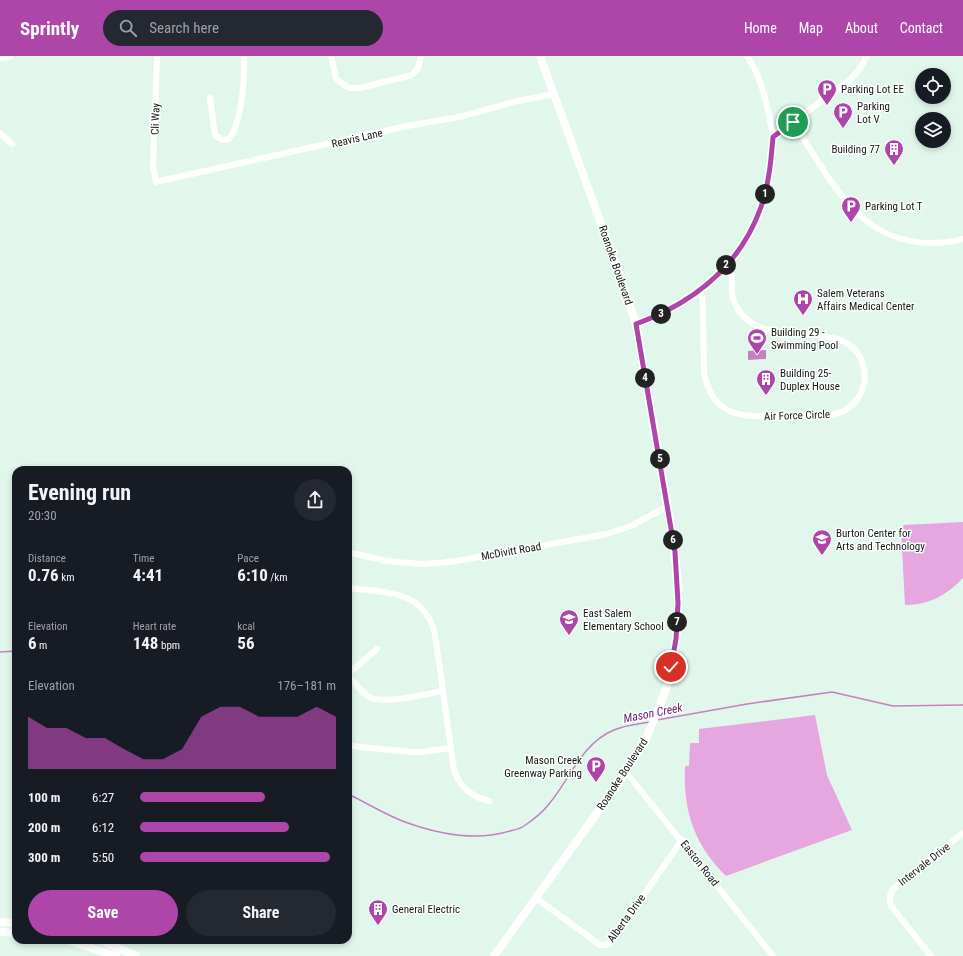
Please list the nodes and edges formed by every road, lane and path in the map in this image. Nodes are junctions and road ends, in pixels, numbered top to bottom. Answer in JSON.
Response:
{"nodes":[{"id":1,"x":11,"y":56,"type":"edge"},
{"id":2,"x":157,"y":56,"type":"edge"},
{"id":3,"x":244,"y":56,"type":"edge"},
{"id":4,"x":331,"y":56,"type":"edge"},
{"id":5,"x":421,"y":56,"type":"edge"},
{"id":6,"x":540,"y":56,"type":"edge"},
{"id":7,"x":747,"y":56,"type":"edge"},
{"id":8,"x":867,"y":56,"type":"edge"},
{"id":9,"x":0,"y":58,"type":"edge"},
{"id":10,"x":554,"y":94,"type":"junction"},
{"id":11,"x":210,"y":98,"type":"dead end"},
{"id":12,"x":793,"y":122,"type":"junction"},
{"id":13,"x":0,"y":133,"type":"edge"},
{"id":14,"x":773,"y":137,"type":"junction"},
{"id":15,"x":12,"y":144,"type":"dead end"},
{"id":16,"x":158,"y":182,"type":"joint"},
{"id":17,"x":963,"y":239,"type":"edge"},
{"id":18,"x":727,"y":264,"type":"junction"},
{"id":19,"x":698,"y":292,"type":"junction"},
{"id":20,"x":636,"y":324,"type":"junction"},
{"id":21,"x":668,"y":506,"type":"junction"},
{"id":22,"x":352,"y":553,"type":"edge"},
{"id":23,"x":352,"y":588,"type":"edge"},
{"id":24,"x":377,"y":649,"type":"dead end"},
{"id":25,"x":352,"y":671,"type":"edge"},
{"id":26,"x":352,"y":679,"type":"edge"},
{"id":27,"x":443,"y":691,"type":"junction"},
{"id":28,"x":352,"y":745,"type":"edge"},
{"id":29,"x":451,"y":748,"type":"junction"},
{"id":30,"x":626,"y":772,"type":"junction"},
{"id":31,"x":489,"y":801,"type":"dead end"},
{"id":32,"x":963,"y":833,"type":"edge"},
{"id":33,"x":682,"y":840,"type":"junction"},
{"id":34,"x":536,"y":898,"type":"junction"},
{"id":35,"x":0,"y":922,"type":"edge"},
{"id":36,"x":12,"y":923,"type":"edge"},
{"id":37,"x":0,"y":932,"type":"edge"},
{"id":38,"x":12,"y":933,"type":"edge"},
{"id":39,"x":81,"y":944,"type":"edge"},
{"id":40,"x":109,"y":944,"type":"edge"},
{"id":41,"x":116,"y":956,"type":"edge"},
{"id":42,"x":136,"y":956,"type":"edge"},
{"id":43,"x":494,"y":956,"type":"edge"},
{"id":44,"x":773,"y":956,"type":"edge"},
{"id":45,"x":931,"y":956,"type":"edge"}],
"edges":[{"from":1,"to":9,"type":"street"},
{"from":2,"to":16,"type":"street","name":"Cli Way"},
{"from":3,"to":11,"type":"street"},
{"from":4,"to":5,"type":"street"},
{"from":6,"to":10,"type":"main road","name":"Roanoke Boulevard"},
{"from":7,"to":14,"type":"street"},
{"from":8,"to":12,"type":"street"},
{"from":10,"to":16,"type":"street","name":"Reavis Lane"},
{"from":10,"to":20,"type":"main road","name":"Roanoke Boulevard"},
{"from":12,"to":14,"type":"street"},
{"from":12,"to":17,"type":"street"},
{"from":13,"to":15,"type":"street"},
{"from":14,"to":18,"type":"street"},
{"from":18,"to":19,"type":"street"},
{"from":18,"to":19,"type":"street","name":"Air Force Circle"},
{"from":19,"to":20,"type":"street"},
{"from":20,"to":21,"type":"main road","name":"Roanoke Boulevard"},
{"from":21,"to":22,"type":"street","name":"McDivitt Road"},
{"from":21,"to":30,"type":"main road","name":"Roanoke Boulevard"},
{"from":23,"to":27,"type":"street"},
{"from":24,"to":25,"type":"street"},
{"from":26,"to":27,"type":"street"},
{"from":27,"to":29,"type":"street"},
{"from":28,"to":29,"type":"street"},
{"from":29,"to":31,"type":"street"},
{"from":30,"to":33,"type":"street","name":"Easton Road"},
{"from":30,"to":34,"type":"main road","name":"Roanoke Boulevard"},
{"from":32,"to":45,"type":"street","name":"Intervale Drive"},
{"from":33,"to":34,"type":"street","name":"Alberta Drive"},
{"from":33,"to":44,"type":"street","name":"Easton Road"},
{"from":34,"to":43,"type":"main road","name":"Roanoke Boulevard"},
{"from":35,"to":36,"type":"main road"},
{"from":37,"to":38,"type":"main road"},
{"from":39,"to":41,"type":"main road"},
{"from":40,"to":42,"type":"main road"}]}
